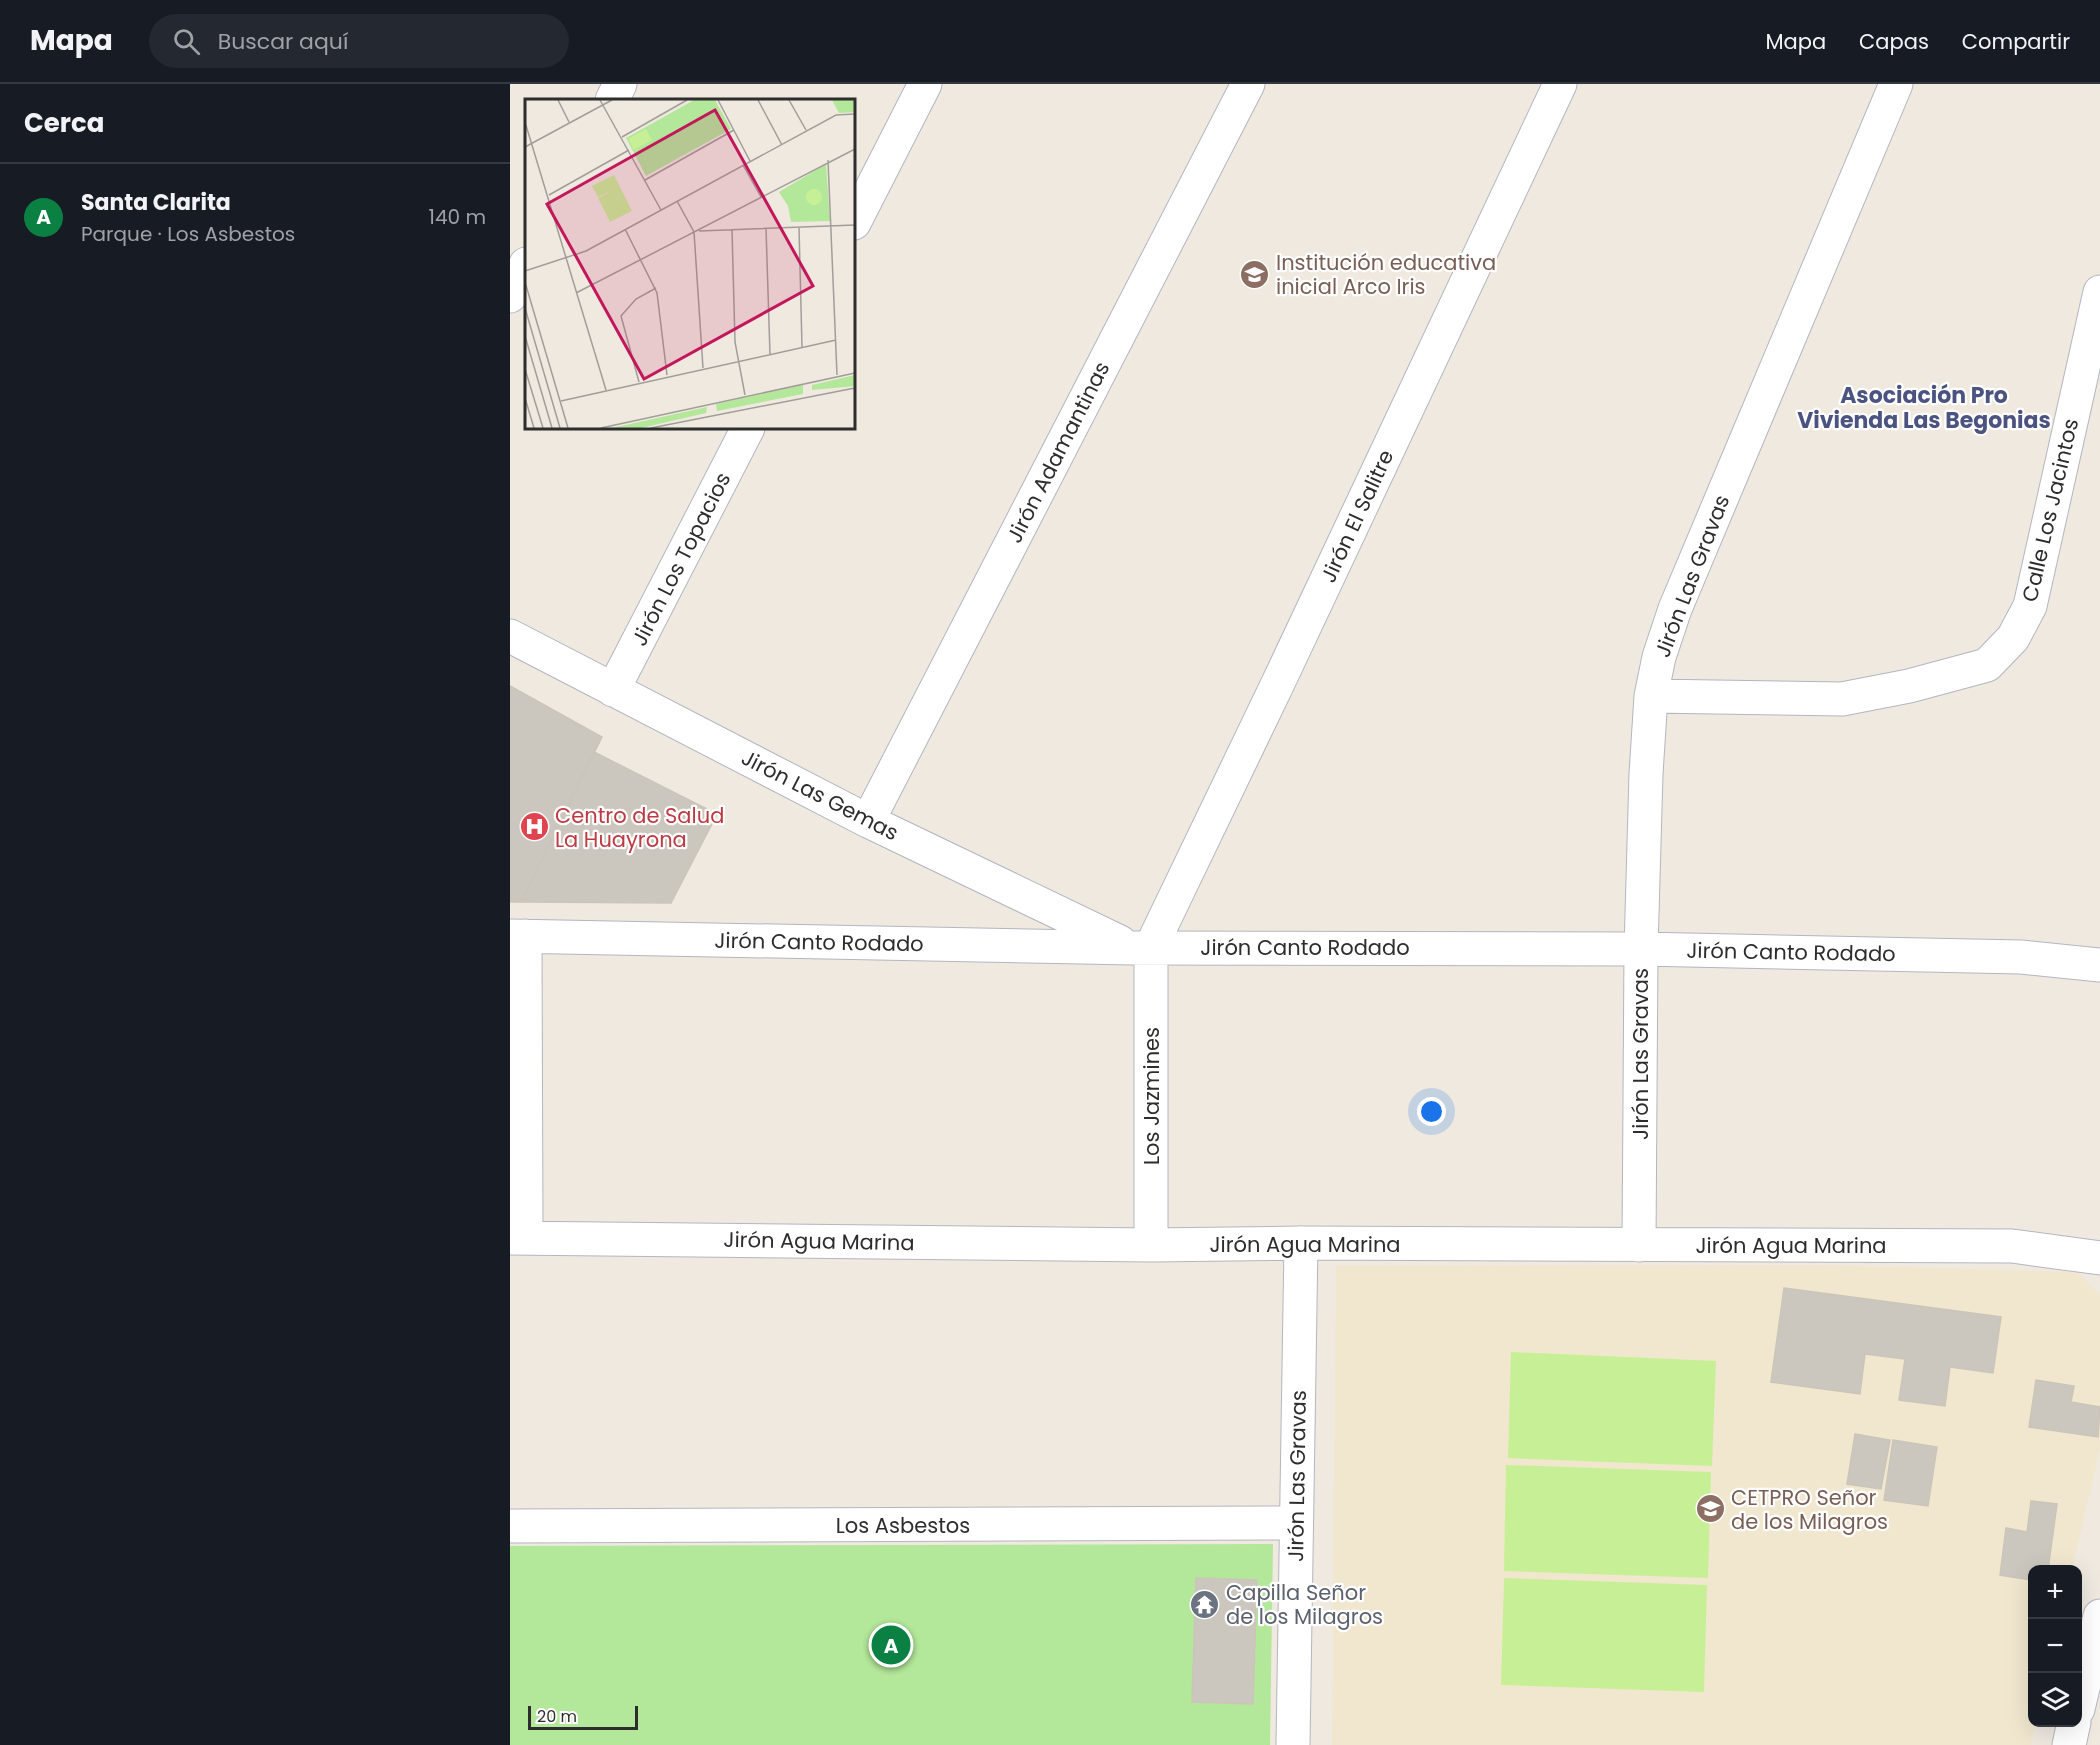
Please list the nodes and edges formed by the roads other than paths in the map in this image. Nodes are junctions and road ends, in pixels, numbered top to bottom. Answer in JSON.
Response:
{"nodes":[{"id":1,"x":620,"y":84,"type":"edge"},
{"id":2,"x":925,"y":84,"type":"edge"},
{"id":3,"x":1248,"y":84,"type":"edge"},
{"id":4,"x":1560,"y":84,"type":"edge"},
{"id":5,"x":1896,"y":84,"type":"edge"},
{"id":6,"x":612,"y":99,"type":"edge"},
{"id":7,"x":855,"y":221,"type":"edge"},
{"id":8,"x":525,"y":266,"type":"edge"},
{"id":9,"x":2100,"y":291,"type":"edge"},
{"id":10,"x":510,"y":296,"type":"edge"},
{"id":11,"x":747,"y":429,"type":"edge"},
{"id":12,"x":510,"y":636,"type":"edge"},
{"id":13,"x":613,"y":690,"type":"junction"},
{"id":14,"x":1651,"y":696,"type":"junction"},
{"id":15,"x":868,"y":821,"type":"junction"},
{"id":16,"x":518,"y":936,"type":"edge"},
{"id":17,"x":1142,"y":947,"type":"junction"},
{"id":18,"x":1641,"y":949,"type":"junction"},
{"id":19,"x":2100,"y":965,"type":"edge"},
{"id":20,"x":518,"y":1238,"type":"edge"},
{"id":21,"x":1301,"y":1243,"type":"junction"},
{"id":22,"x":1151,"y":1245,"type":"junction"},
{"id":23,"x":1639,"y":1245,"type":"junction"},
{"id":24,"x":2100,"y":1258,"type":"edge"},
{"id":25,"x":1296,"y":1523,"type":"junction"},
{"id":26,"x":510,"y":1526,"type":"edge"},
{"id":27,"x":2100,"y":1616,"type":"edge"},
{"id":28,"x":2082,"y":1692,"type":"edge"},
{"id":29,"x":2073,"y":1727,"type":"edge"},
{"id":30,"x":1293,"y":1745,"type":"edge"},
{"id":31,"x":2069,"y":1745,"type":"edge"}],
"edges":[{"from":1,"to":6,"type":"street"},
{"from":2,"to":7,"type":"street"},
{"from":3,"to":15,"type":"street","name":"Jirón Adamantinas"},
{"from":4,"to":17,"type":"street","name":"Jirón El Salitre"},
{"from":5,"to":14,"type":"street","name":"Jirón Las Gravas"},
{"from":8,"to":10,"type":"street"},
{"from":9,"to":14,"type":"street","name":"Calle Los Jacintos"},
{"from":11,"to":13,"type":"street","name":"Jirón Los Topacios"},
{"from":12,"to":13,"type":"street","name":"Jirón Las Gemas"},
{"from":13,"to":15,"type":"street","name":"Jirón Las Gemas"},
{"from":14,"to":18,"type":"street","name":"Jirón Las Gravas"},
{"from":15,"to":17,"type":"street","name":"Jirón Las Gemas"},
{"from":16,"to":17,"type":"street","name":"Jirón Canto Rodado"},
{"from":16,"to":20,"type":"street"},
{"from":17,"to":18,"type":"street","name":"Jirón Canto Rodado"},
{"from":17,"to":22,"type":"street","name":"Los Jazmines"},
{"from":18,"to":19,"type":"street","name":"Jirón Canto Rodado"},
{"from":18,"to":23,"type":"street","name":"Jirón Las Gravas"},
{"from":20,"to":22,"type":"street","name":"Jirón Agua Marina"},
{"from":21,"to":22,"type":"street","name":"Jirón Agua Marina"},
{"from":21,"to":23,"type":"street","name":"Jirón Agua Marina"},
{"from":21,"to":25,"type":"street","name":"Jirón Las Gravas"},
{"from":23,"to":24,"type":"street","name":"Jirón Agua Marina"},
{"from":25,"to":26,"type":"street","name":"Los Asbestos"},
{"from":25,"to":30,"type":"street","name":"Jirón Las Gravas"},
{"from":27,"to":28,"type":"street"},
{"from":29,"to":31,"type":"street"}]}
